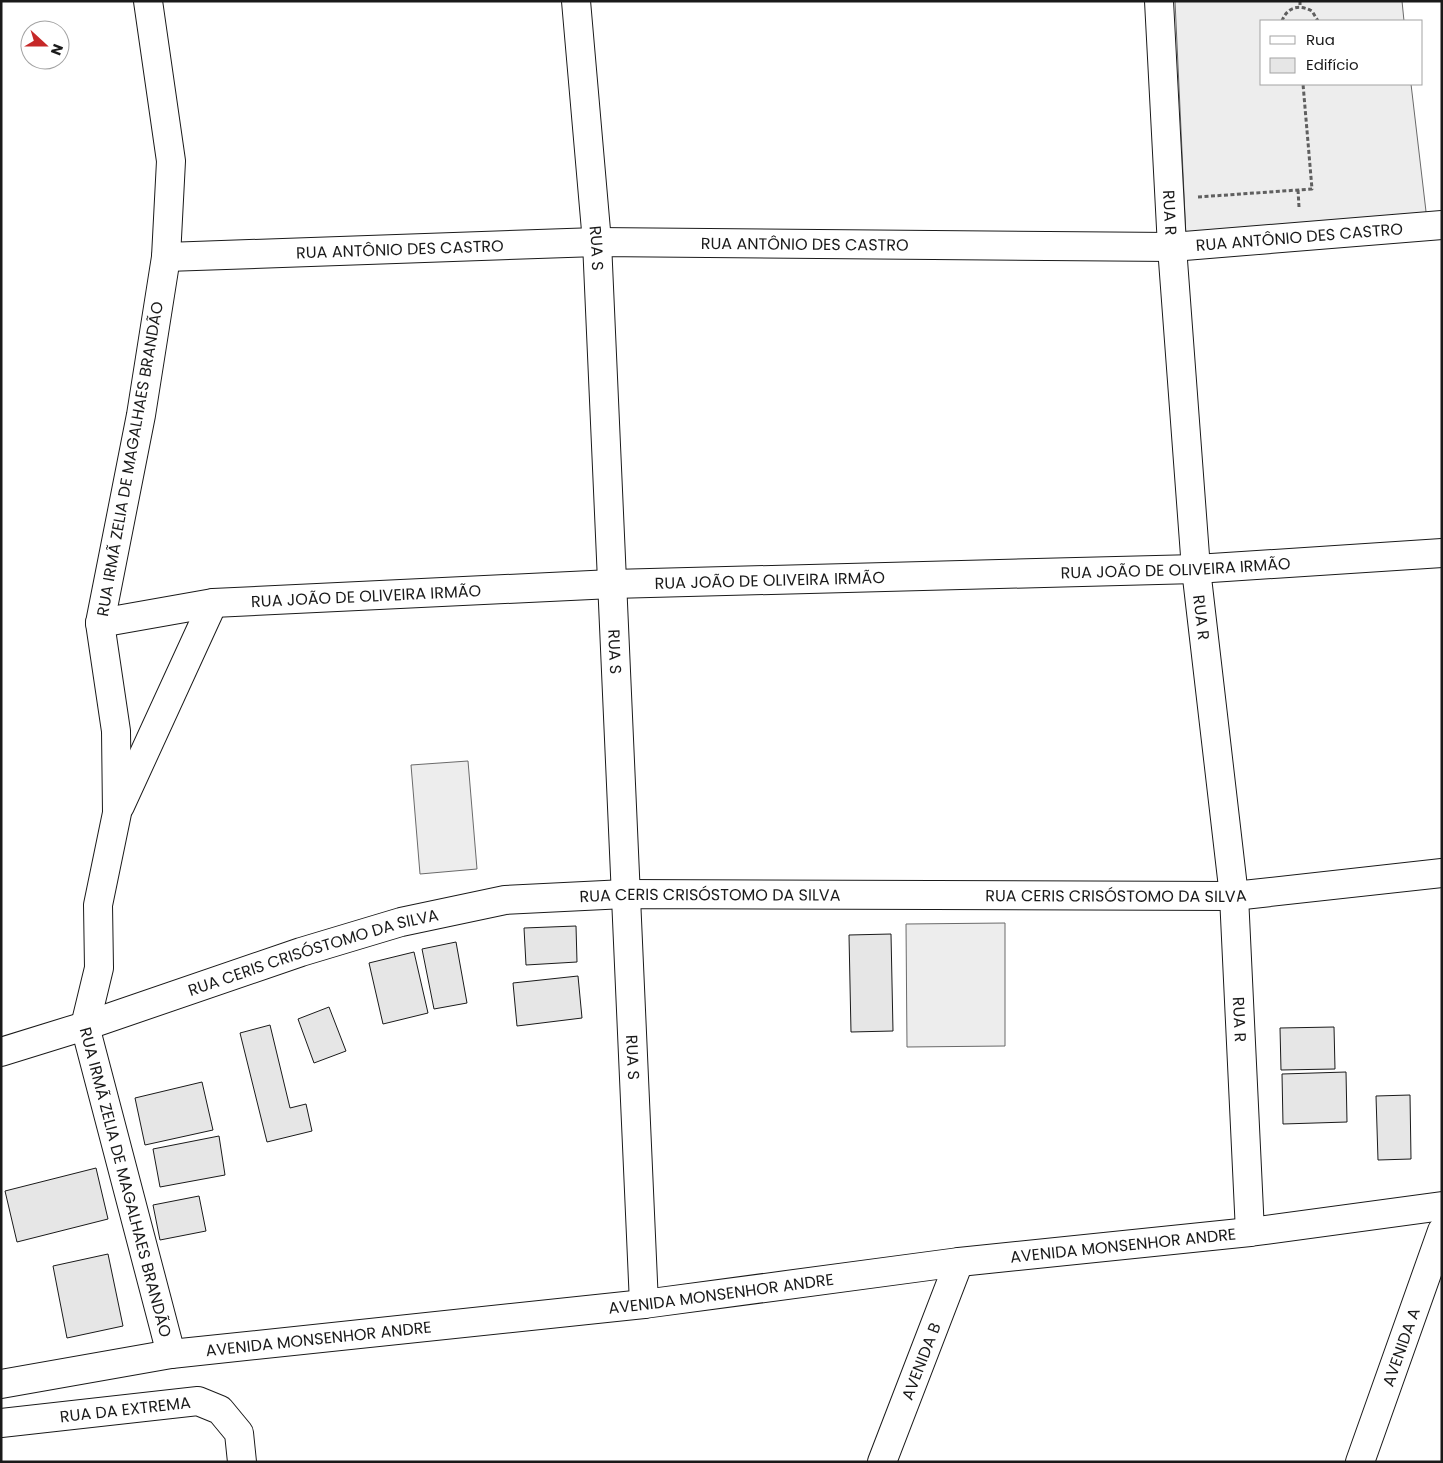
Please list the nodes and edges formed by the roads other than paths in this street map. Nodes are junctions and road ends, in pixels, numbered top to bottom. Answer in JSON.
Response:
{"nodes":[{"id":1,"x":148,"y":1,"type":"edge"},
{"id":2,"x":576,"y":1,"type":"edge"},
{"id":3,"x":1159,"y":1,"type":"edge"},
{"id":4,"x":1442,"y":225,"type":"edge"},
{"id":5,"x":597,"y":242,"type":"junction"},
{"id":6,"x":1172,"y":247,"type":"junction"},
{"id":7,"x":166,"y":257,"type":"junction"},
{"id":8,"x":1442,"y":552,"type":"edge"},
{"id":9,"x":1196,"y":569,"type":"junction"},
{"id":10,"x":612,"y":584,"type":"junction"},
{"id":11,"x":213,"y":603,"type":"junction"},
{"id":12,"x":100,"y":623,"type":"junction"},
{"id":13,"x":117,"y":813,"type":"junction"},
{"id":14,"x":1442,"y":873,"type":"edge"},
{"id":15,"x":625,"y":894,"type":"junction"},
{"id":16,"x":1234,"y":896,"type":"junction"},
{"id":17,"x":85,"y":1026,"type":"junction"},
{"id":18,"x":1,"y":1052,"type":"edge"},
{"id":19,"x":1442,"y":1206,"type":"edge"},
{"id":20,"x":1442,"y":1231,"type":"edge"},
{"id":21,"x":1250,"y":1232,"type":"junction"},
{"id":22,"x":958,"y":1262,"type":"junction"},
{"id":23,"x":644,"y":1304,"type":"junction"},
{"id":24,"x":171,"y":1354,"type":"junction"},
{"id":25,"x":1,"y":1384,"type":"edge"},
{"id":26,"x":1,"y":1423,"type":"edge"},
{"id":27,"x":242,"y":1462,"type":"edge"},
{"id":28,"x":882,"y":1462,"type":"edge"},
{"id":29,"x":1360,"y":1462,"type":"edge"}],
"edges":[{"from":1,"to":7,"type":"street","name":"RUA IRMÃ ZELIA DE MAGALHAES BRANDÃO"},
{"from":2,"to":5,"type":"street","name":"RUA S"},
{"from":3,"to":6,"type":"street","name":"RUA R"},
{"from":4,"to":6,"type":"street","name":"RUA ANTÔNIO DES CASTRO"},
{"from":5,"to":6,"type":"street","name":"RUA ANTÔNIO DES CASTRO"},
{"from":5,"to":7,"type":"street","name":"RUA ANTÔNIO DES CASTRO"},
{"from":5,"to":10,"type":"street","name":"RUA S"},
{"from":6,"to":9,"type":"street","name":"RUA R"},
{"from":7,"to":12,"type":"street","name":"RUA IRMÃ ZELIA DE MAGALHAES BRANDÃO"},
{"from":8,"to":9,"type":"street","name":"RUA JOÃO DE OLIVEIRA IRMÃO"},
{"from":9,"to":10,"type":"street","name":"RUA JOÃO DE OLIVEIRA IRMÃO"},
{"from":9,"to":16,"type":"street","name":"RUA R"},
{"from":10,"to":11,"type":"street","name":"RUA JOÃO DE OLIVEIRA IRMÃO"},
{"from":10,"to":15,"type":"street","name":"RUA S"},
{"from":11,"to":12,"type":"street","name":"RUA JOÃO DE OLIVEIRA IRMÃO"},
{"from":11,"to":13,"type":"street"},
{"from":12,"to":13,"type":"street","name":"RUA IRMÃ ZELIA DE MAGALHAES BRANDÃO"},
{"from":13,"to":17,"type":"street","name":"RUA IRMÃ ZELIA DE MAGALHAES BRANDÃO"},
{"from":14,"to":16,"type":"street","name":"RUA CERIS CRISÓSTOMO DA SILVA"},
{"from":15,"to":16,"type":"street","name":"RUA CERIS CRISÓSTOMO DA SILVA"},
{"from":15,"to":17,"type":"street","name":"RUA CERIS CRISÓSTOMO DA SILVA"},
{"from":15,"to":23,"type":"street","name":"RUA S"},
{"from":16,"to":21,"type":"street","name":"RUA R"},
{"from":17,"to":18,"type":"street","name":"RUA CERIS CRISÓSTOMO DA SILVA"},
{"from":17,"to":24,"type":"street","name":"RUA IRMÃ ZELIA DE MAGALHAES BRANDÃO"},
{"from":19,"to":21,"type":"street","name":"AVENIDA MONSENHOR ANDRE"},
{"from":20,"to":29,"type":"street","name":"AVENIDA A"},
{"from":21,"to":22,"type":"street","name":"AVENIDA MONSENHOR ANDRE"},
{"from":22,"to":23,"type":"street","name":"AVENIDA MONSENHOR ANDRE"},
{"from":22,"to":28,"type":"street","name":"AVENIDA B"},
{"from":23,"to":24,"type":"street","name":"AVENIDA MONSENHOR ANDRE"},
{"from":24,"to":25,"type":"street","name":"AVENIDA MONSENHOR ANDRE"},
{"from":26,"to":27,"type":"street","name":"RUA DA EXTREMA"}]}
